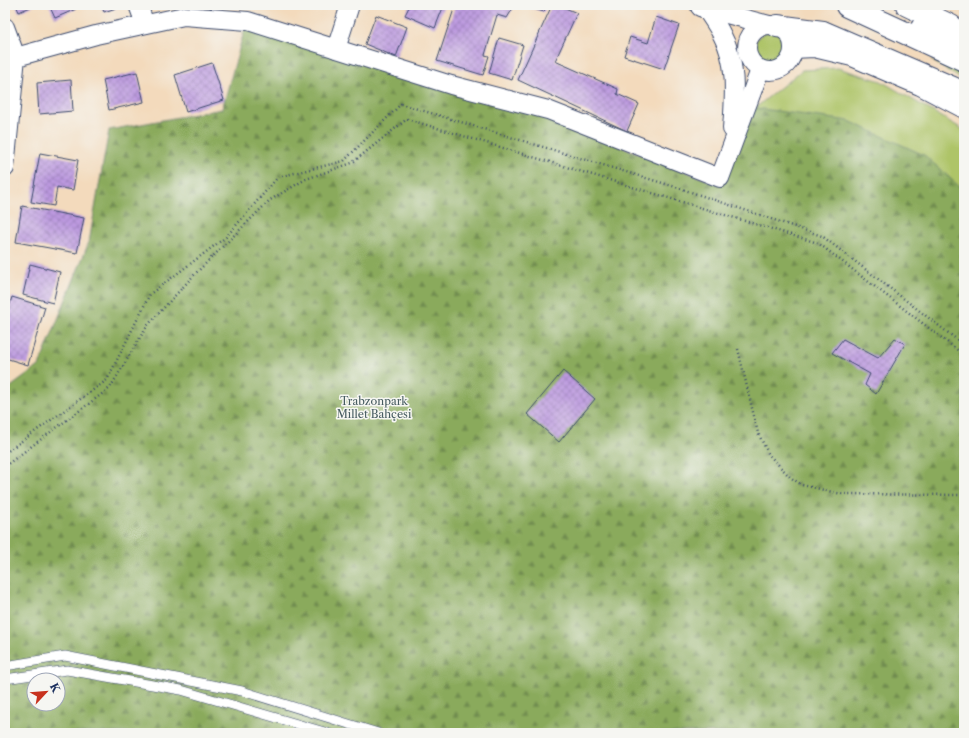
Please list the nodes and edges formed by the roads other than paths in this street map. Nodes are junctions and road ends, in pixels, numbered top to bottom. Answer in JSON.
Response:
{"nodes":[{"id":1,"x":138,"y":5,"type":"edge"},
{"id":2,"x":350,"y":5,"type":"edge"},
{"id":3,"x":846,"y":5,"type":"edge"},
{"id":4,"x":907,"y":5,"type":"edge"},
{"id":5,"x":701,"y":7,"type":"edge"},
{"id":6,"x":146,"y":24,"type":"junction"},
{"id":7,"x":773,"y":25,"type":"junction"},
{"id":8,"x":5,"y":27,"type":"edge"},
{"id":9,"x":964,"y":32,"type":"edge"},
{"id":10,"x":964,"y":41,"type":"edge"},
{"id":11,"x":336,"y":48,"type":"junction"},
{"id":12,"x":793,"y":49,"type":"junction"},
{"id":13,"x":10,"y":58,"type":"edge"},
{"id":14,"x":964,"y":60,"type":"edge"},
{"id":15,"x":755,"y":64,"type":"junction"},
{"id":16,"x":964,"y":94,"type":"edge"},
{"id":17,"x":964,"y":109,"type":"edge"},
{"id":18,"x":731,"y":147,"type":"junction"},
{"id":19,"x":5,"y":168,"type":"edge"},
{"id":20,"x":5,"y":666,"type":"edge"},
{"id":21,"x":5,"y":679,"type":"edge"},
{"id":22,"x":328,"y":733,"type":"edge"},
{"id":23,"x":378,"y":733,"type":"edge"}],
"edges":[{"from":1,"to":6,"type":"street"},
{"from":2,"to":11,"type":"street"},
{"from":3,"to":10,"type":"highway"},
{"from":3,"to":14,"type":"highway"},
{"from":4,"to":9,"type":"highway"},
{"from":5,"to":7,"type":"street"},
{"from":5,"to":15,"type":"street"},
{"from":5,"to":18,"type":"street"},
{"from":6,"to":11,"type":"street"},
{"from":6,"to":13,"type":"street"},
{"from":7,"to":12,"type":"street"},
{"from":7,"to":15,"type":"street"},
{"from":7,"to":16,"type":"highway"},
{"from":8,"to":13,"type":"street"},
{"from":11,"to":18,"type":"street"},
{"from":12,"to":15,"type":"street"},
{"from":12,"to":17,"type":"street"},
{"from":13,"to":19,"type":"street"},
{"from":15,"to":18,"type":"street"},
{"from":20,"to":23,"type":"lane"},
{"from":21,"to":22,"type":"lane"}]}
